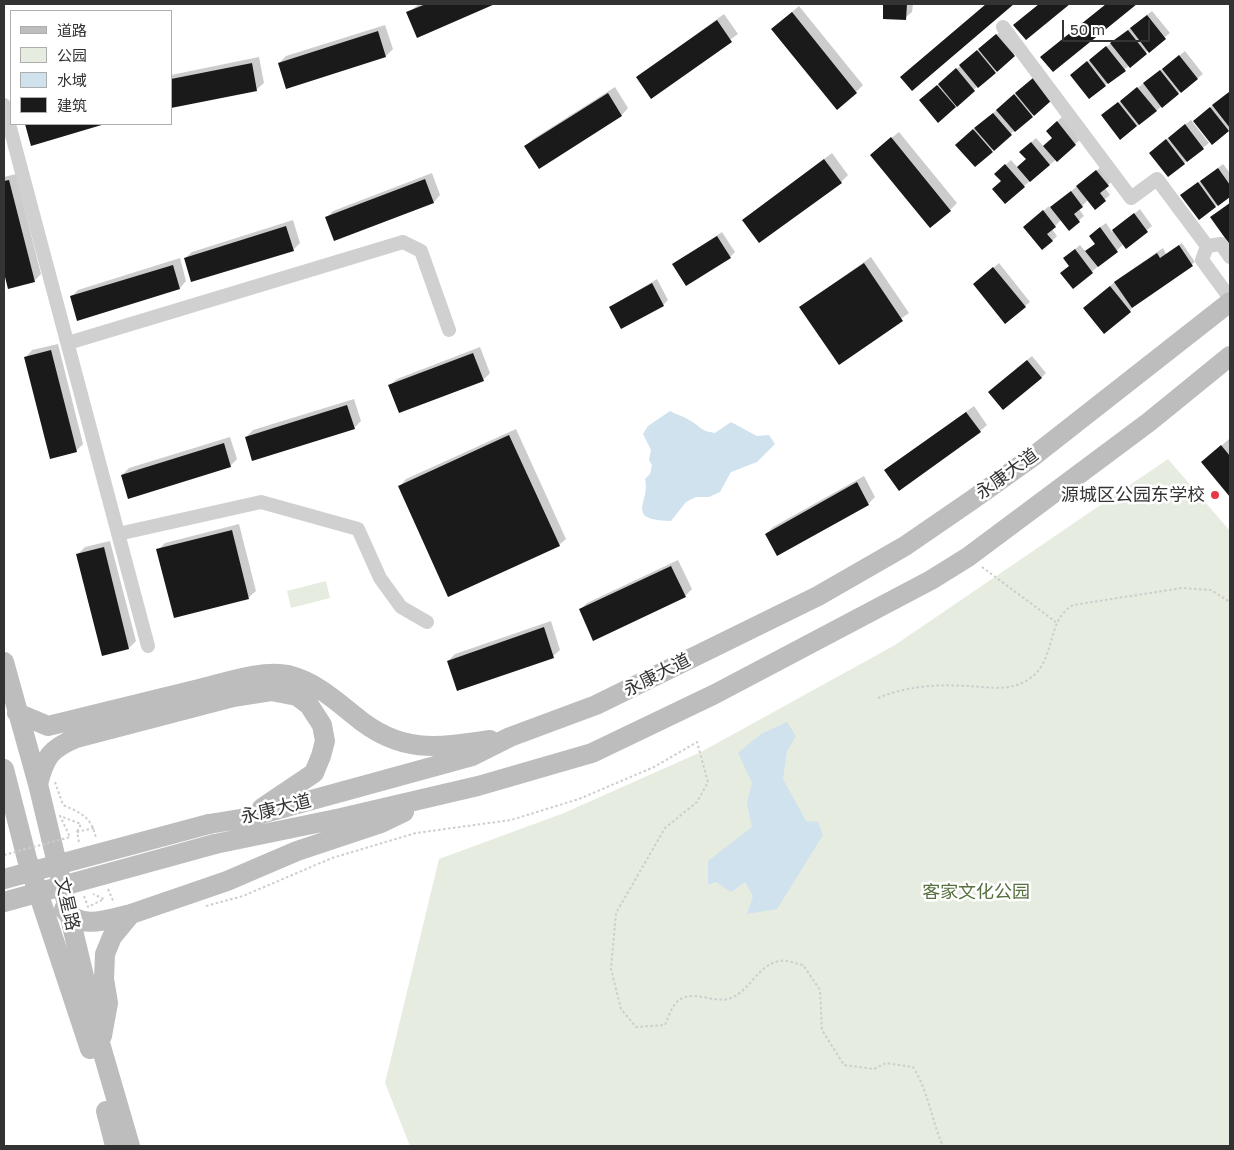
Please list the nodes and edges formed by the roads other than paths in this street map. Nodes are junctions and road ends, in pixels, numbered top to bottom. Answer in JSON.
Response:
{"nodes":[{"id":1,"x":1003,"y":27,"type":"dead end"},
{"id":2,"x":4,"y":105,"type":"edge"},
{"id":3,"x":1207,"y":246,"type":"junction"},
{"id":4,"x":1230,"y":257,"type":"edge"},
{"id":5,"x":1230,"y":298,"type":"edge"},
{"id":6,"x":1230,"y":302,"type":"edge"},
{"id":7,"x":449,"y":330,"type":"dead end"},
{"id":8,"x":68,"y":343,"type":"junction"},
{"id":9,"x":1230,"y":356,"type":"edge"},
{"id":10,"x":118,"y":534,"type":"junction"},
{"id":11,"x":427,"y":622,"type":"dead end"},
{"id":12,"x":148,"y":646,"type":"dead end"},
{"id":13,"x":4,"y":662,"type":"edge"},
{"id":14,"x":17,"y":713,"type":"junction"},
{"id":15,"x":510,"y":737,"type":"junction"},
{"id":16,"x":4,"y":769,"type":"edge"},
{"id":17,"x":38,"y":784,"type":"junction"},
{"id":18,"x":436,"y":796,"type":"junction"},
{"id":19,"x":246,"y":818,"type":"junction"},
{"id":20,"x":27,"y":859,"type":"junction"},
{"id":21,"x":4,"y":880,"type":"edge"},
{"id":22,"x":4,"y":902,"type":"edge"},
{"id":23,"x":131,"y":914,"type":"junction"},
{"id":24,"x":69,"y":916,"type":"junction"},
{"id":25,"x":100,"y":1043,"type":"junction"},
{"id":26,"x":115,"y":1146,"type":"edge"},
{"id":27,"x":130,"y":1146,"type":"edge"}],
"edges":[{"from":1,"to":3,"type":"street"},
{"from":2,"to":8,"type":"street"},
{"from":3,"to":4,"type":"street"},
{"from":3,"to":5,"type":"street"},
{"from":6,"to":15,"type":"street","name":"永康大道"},
{"from":7,"to":8,"type":"street"},
{"from":8,"to":10,"type":"street"},
{"from":9,"to":18,"type":"street","name":"永康大道"},
{"from":10,"to":11,"type":"street"},
{"from":10,"to":12,"type":"street"},
{"from":13,"to":14,"type":"street","name":"文星路"},
{"from":14,"to":15,"type":"street"},
{"from":14,"to":17,"type":"street","name":"文星路"},
{"from":15,"to":19,"type":"street","name":"永康大道"},
{"from":16,"to":20,"type":"street","name":"文星路"},
{"from":17,"to":19,"type":"street"},
{"from":17,"to":24,"type":"street","name":"文星路"},
{"from":18,"to":22,"type":"street","name":"永康大道","bridge":true},
{"from":18,"to":23,"type":"street"},
{"from":19,"to":21,"type":"street","name":"永康大道","bridge":true},
{"from":20,"to":24,"type":"street"},
{"from":20,"to":26,"type":"street","name":"文星路"},
{"from":23,"to":24,"type":"street"},
{"from":23,"to":25,"type":"street"},
{"from":24,"to":25,"type":"street","name":"文星路"},
{"from":25,"to":27,"type":"street","name":"文星路"}]}
